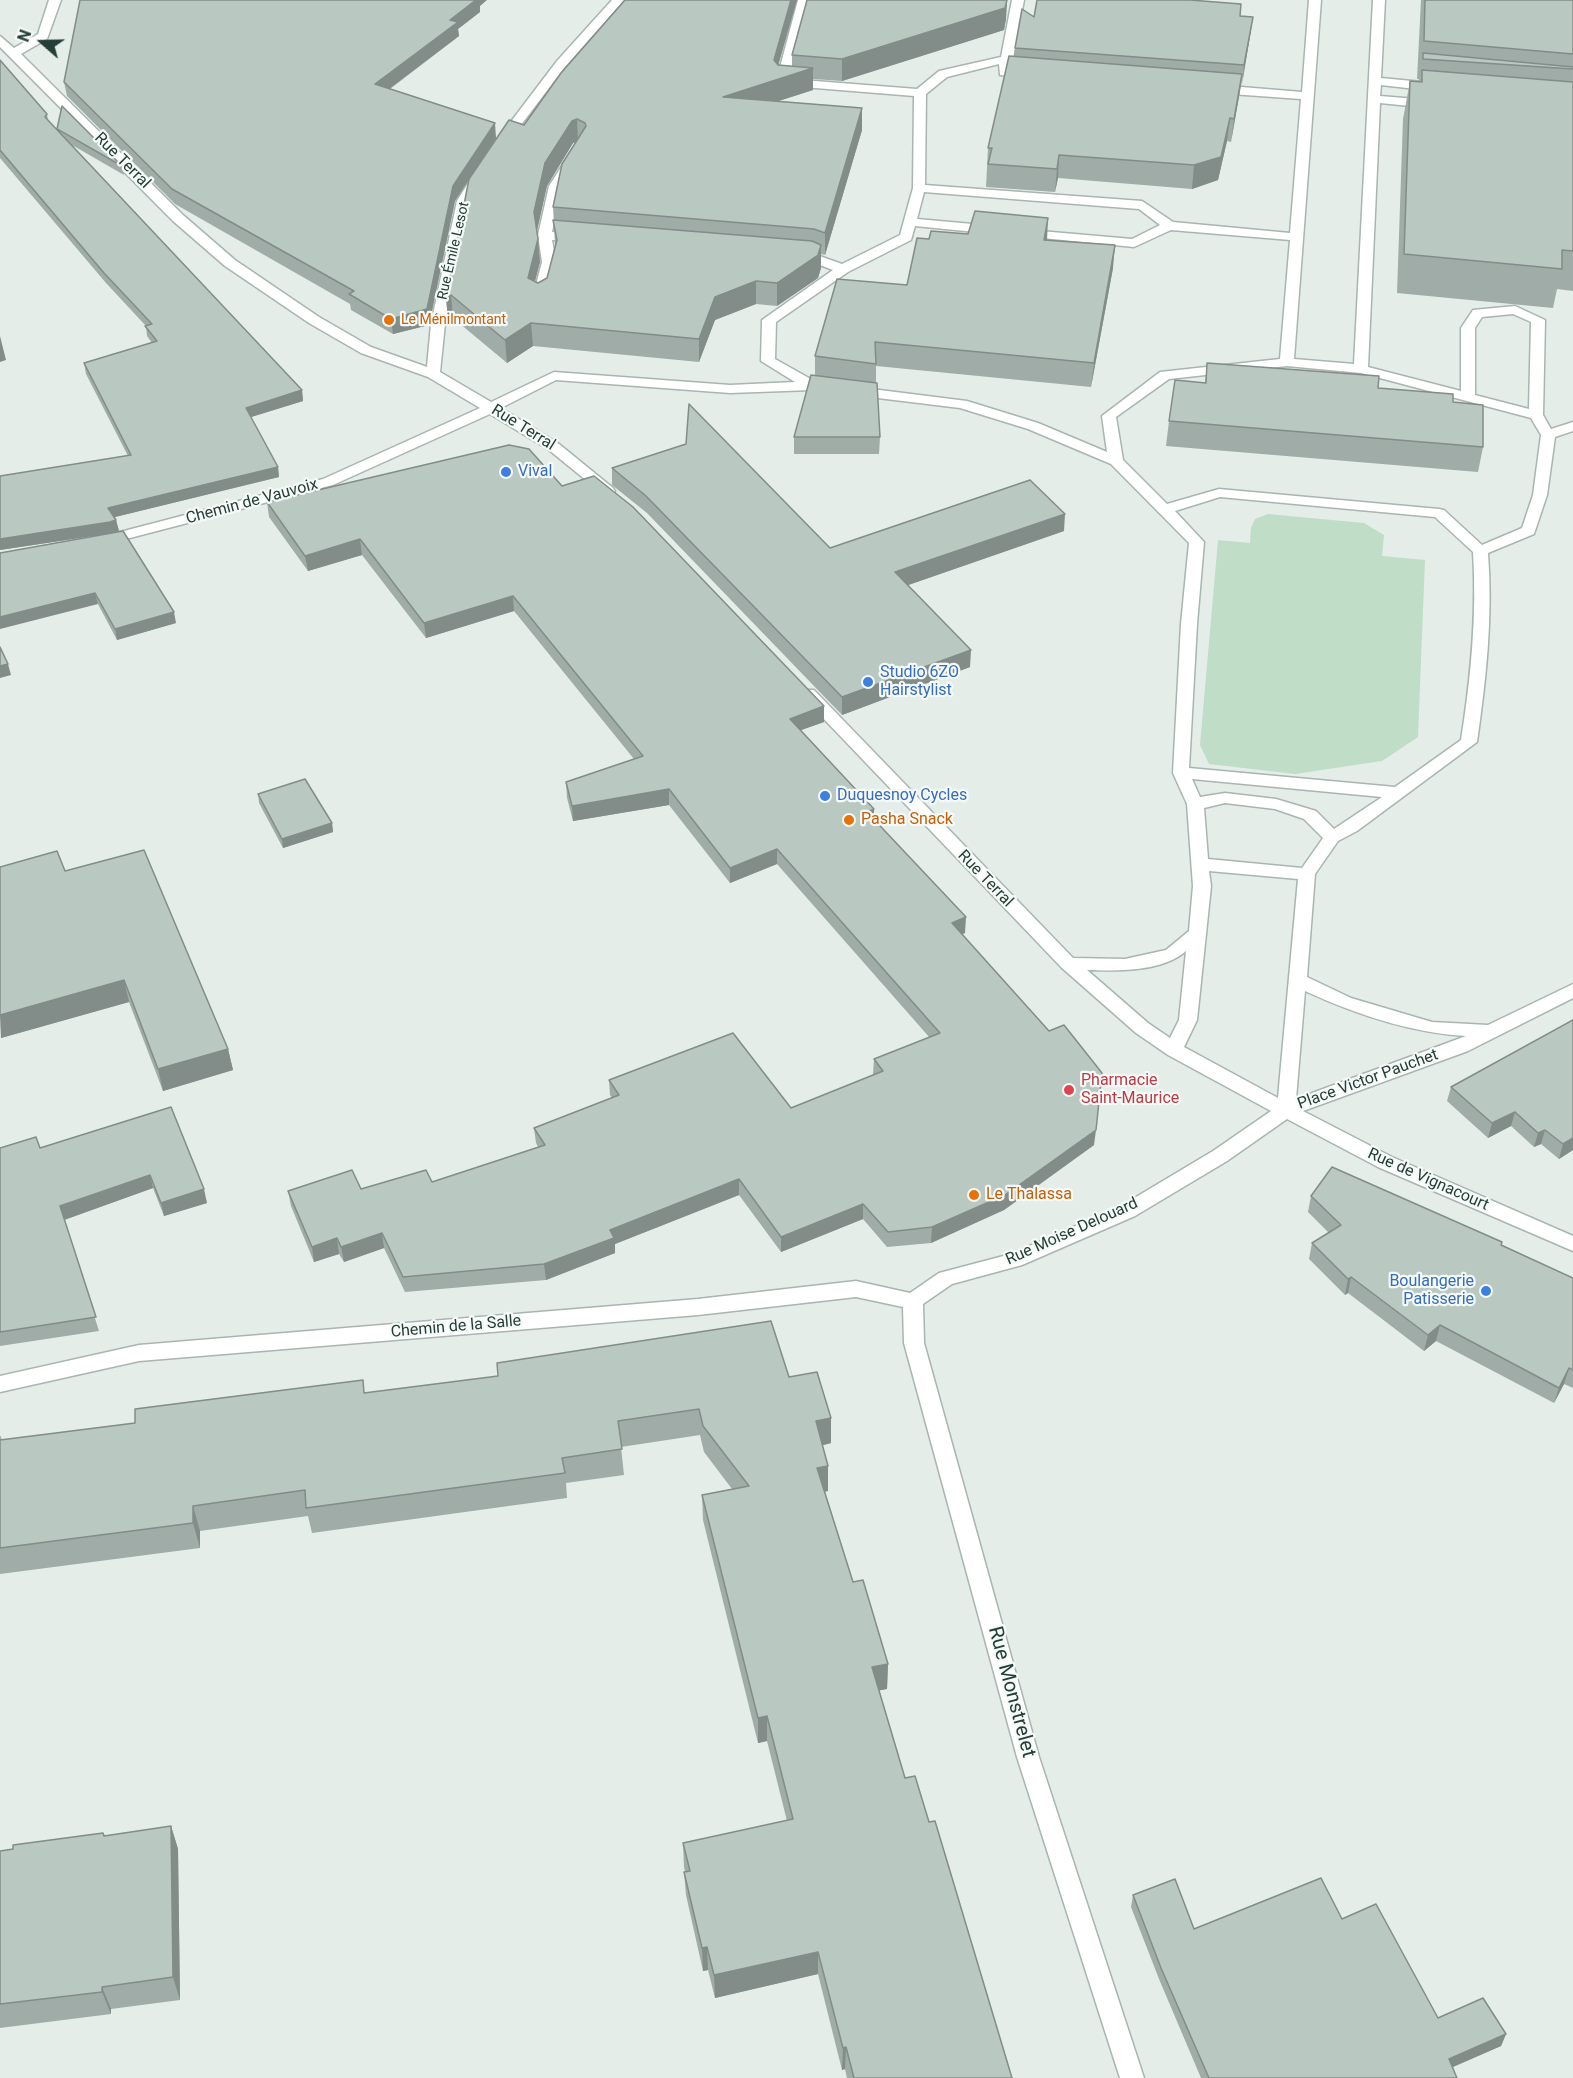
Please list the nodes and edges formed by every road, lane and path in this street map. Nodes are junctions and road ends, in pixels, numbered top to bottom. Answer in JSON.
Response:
{"nodes":[{"id":1,"x":55,"y":0,"type":"edge"},
{"id":2,"x":618,"y":0,"type":"edge"},
{"id":3,"x":804,"y":0,"type":"edge"},
{"id":4,"x":1018,"y":0,"type":"edge"},
{"id":5,"x":1315,"y":0,"type":"edge"},
{"id":6,"x":1379,"y":0,"type":"edge"},
{"id":7,"x":0,"y":40,"type":"edge"},
{"id":8,"x":14,"y":53,"type":"junction"},
{"id":9,"x":1007,"y":59,"type":"junction"},
{"id":10,"x":1039,"y":75,"type":"edge"},
{"id":11,"x":1375,"y":81,"type":"junction"},
{"id":12,"x":1203,"y":88,"type":"edge"},
{"id":13,"x":1447,"y":88,"type":"edge"},
{"id":14,"x":920,"y":93,"type":"junction"},
{"id":15,"x":1308,"y":96,"type":"junction"},
{"id":16,"x":1374,"y":99,"type":"junction"},
{"id":17,"x":1444,"y":105,"type":"edge"},
{"id":18,"x":579,"y":147,"type":"edge"},
{"id":19,"x":496,"y":150,"type":"edge"},
{"id":20,"x":482,"y":169,"type":"edge"},
{"id":21,"x":919,"y":188,"type":"junction"},
{"id":22,"x":910,"y":222,"type":"junction"},
{"id":23,"x":1169,"y":226,"type":"junction"},
{"id":24,"x":545,"y":236,"type":"junction"},
{"id":25,"x":1296,"y":237,"type":"junction"},
{"id":26,"x":591,"y":239,"type":"edge"},
{"id":27,"x":778,"y":255,"type":"edge"},
{"id":28,"x":843,"y":269,"type":"junction"},
{"id":29,"x":539,"y":300,"type":"edge"},
{"id":30,"x":1287,"y":362,"type":"junction"},
{"id":31,"x":1361,"y":369,"type":"junction"},
{"id":32,"x":433,"y":374,"type":"junction"},
{"id":33,"x":812,"y":386,"type":"junction"},
{"id":34,"x":1468,"y":397,"type":"junction"},
{"id":35,"x":491,"y":408,"type":"junction"},
{"id":36,"x":1536,"y":415,"type":"junction"},
{"id":37,"x":1573,"y":426,"type":"edge"},
{"id":38,"x":1548,"y":435,"type":"junction"},
{"id":39,"x":1116,"y":461,"type":"junction"},
{"id":40,"x":622,"y":503,"type":"edge"},
{"id":41,"x":1163,"y":510,"type":"junction"},
{"id":42,"x":92,"y":542,"type":"edge"},
{"id":43,"x":1480,"y":551,"type":"junction"},
{"id":44,"x":801,"y":687,"type":"edge"},
{"id":45,"x":1180,"y":773,"type":"junction"},
{"id":46,"x":1398,"y":793,"type":"junction"},
{"id":47,"x":1195,"y":804,"type":"junction"},
{"id":48,"x":1332,"y":837,"type":"junction"},
{"id":49,"x":1200,"y":864,"type":"junction"},
{"id":50,"x":1307,"y":874,"type":"junction"},
{"id":51,"x":1197,"y":933,"type":"junction"},
{"id":52,"x":1068,"y":964,"type":"junction"},
{"id":53,"x":1298,"y":980,"type":"junction"},
{"id":54,"x":1573,"y":990,"type":"edge"},
{"id":55,"x":1489,"y":1031,"type":"junction"},
{"id":56,"x":1173,"y":1050,"type":"junction"},
{"id":57,"x":1286,"y":1110,"type":"junction"},
{"id":58,"x":1573,"y":1244,"type":"edge"},
{"id":59,"x":913,"y":1301,"type":"junction"},
{"id":60,"x":0,"y":1384,"type":"edge"},
{"id":61,"x":1132,"y":2078,"type":"edge"}],
"edges":[{"from":1,"to":8,"type":"street"},
{"from":2,"to":19,"type":"street"},
{"from":3,"to":14,"type":"street"},
{"from":4,"to":9,"type":"street"},
{"from":5,"to":15,"type":"street"},
{"from":6,"to":11,"type":"street"},
{"from":7,"to":8,"type":"street","name":"Rue Terral"},
{"from":8,"to":32,"type":"street","name":"Rue Terral"},
{"from":9,"to":10,"type":"street"},
{"from":9,"to":14,"type":"street"},
{"from":11,"to":13,"type":"street"},
{"from":11,"to":16,"type":"street"},
{"from":12,"to":15,"type":"street"},
{"from":14,"to":21,"type":"street"},
{"from":15,"to":25,"type":"street"},
{"from":16,"to":17,"type":"street"},
{"from":16,"to":31,"type":"street"},
{"from":18,"to":24,"type":"street"},
{"from":20,"to":32,"type":"street","name":"Rue Émile Lesot"},
{"from":21,"to":22,"type":"street"},
{"from":21,"to":23,"type":"street"},
{"from":22,"to":23,"type":"street"},
{"from":22,"to":28,"type":"street"},
{"from":23,"to":25,"type":"street"},
{"from":24,"to":26,"type":"street"},
{"from":24,"to":29,"type":"street"},
{"from":25,"to":30,"type":"street"},
{"from":27,"to":28,"type":"street"},
{"from":28,"to":33,"type":"street"},
{"from":30,"to":31,"type":"street"},
{"from":30,"to":39,"type":"street"},
{"from":31,"to":34,"type":"street"},
{"from":32,"to":35,"type":"street","name":"Rue Terral"},
{"from":33,"to":35,"type":"street","name":"Chemin de Vauvoix"},
{"from":33,"to":39,"type":"street"},
{"from":34,"to":36,"type":"street"},
{"from":34,"to":36,"type":"street"},
{"from":35,"to":40,"type":"street","name":"Rue Terral"},
{"from":35,"to":42,"type":"street","name":"Chemin de Vauvoix"},
{"from":36,"to":38,"type":"street"},
{"from":37,"to":38,"type":"street"},
{"from":38,"to":43,"type":"street"},
{"from":39,"to":41,"type":"street"},
{"from":41,"to":43,"type":"street"},
{"from":41,"to":45,"type":"street"},
{"from":43,"to":46,"type":"street"},
{"from":44,"to":52,"type":"street","name":"Rue Terral"},
{"from":45,"to":46,"type":"street"},
{"from":45,"to":47,"type":"street"},
{"from":46,"to":48,"type":"street"},
{"from":47,"to":48,"type":"street"},
{"from":47,"to":49,"type":"street"},
{"from":48,"to":50,"type":"street"},
{"from":49,"to":50,"type":"street"},
{"from":49,"to":51,"type":"street"},
{"from":50,"to":53,"type":"street"},
{"from":51,"to":52,"type":"street"},
{"from":51,"to":56,"type":"street"},
{"from":52,"to":56,"type":"street","name":"Place Victor Pauchet"},
{"from":53,"to":55,"type":"street"},
{"from":53,"to":57,"type":"street"},
{"from":54,"to":55,"type":"street","name":"Place Victor Pauchet"},
{"from":55,"to":57,"type":"street","name":"Place Victor Pauchet"},
{"from":56,"to":57,"type":"street","name":"Place Victor Pauchet"},
{"from":57,"to":58,"type":"street","name":"Rue de Vignacourt"},
{"from":57,"to":59,"type":"street","name":"Rue Moise Delouard"},
{"from":59,"to":60,"type":"street","name":"Chemin de la Salle"},
{"from":59,"to":61,"type":"street","name":"Rue Monstrelet"}]}
